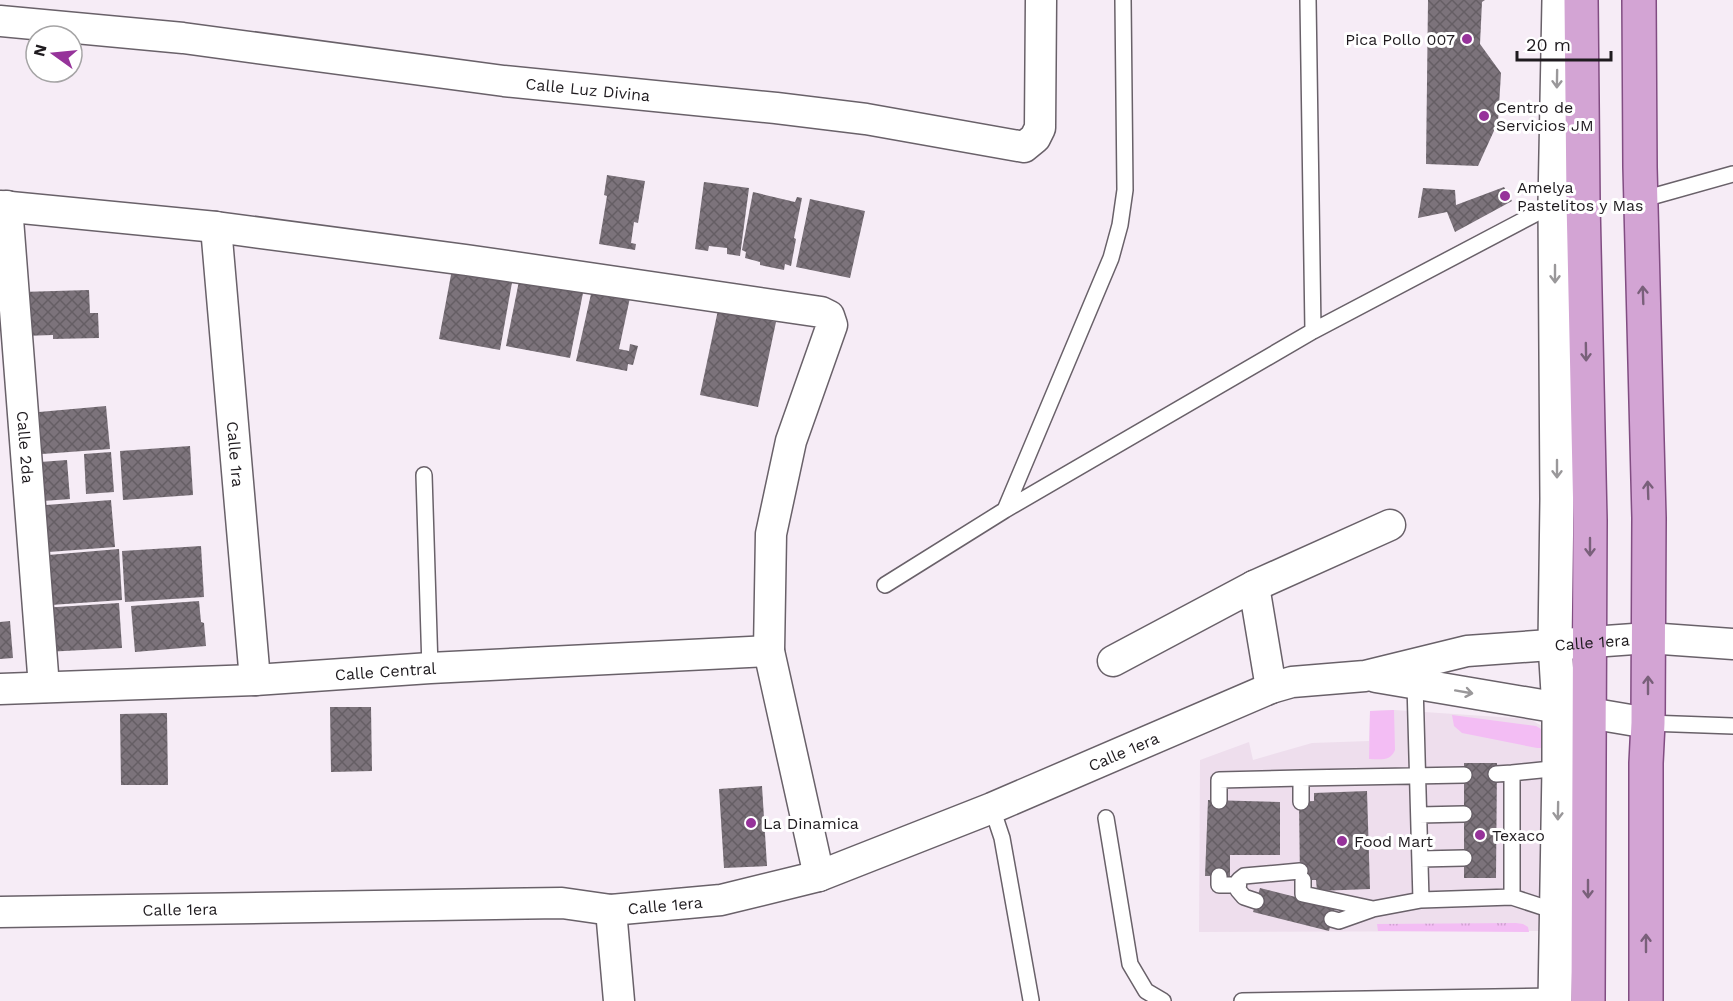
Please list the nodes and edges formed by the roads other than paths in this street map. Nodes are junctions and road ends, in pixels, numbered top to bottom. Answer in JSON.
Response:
{"nodes":[{"id":1,"x":1041,"y":0,"type":"edge"},
{"id":2,"x":1123,"y":0,"type":"edge"},
{"id":3,"x":1308,"y":0,"type":"edge"},
{"id":4,"x":1559,"y":0,"type":"edge"},
{"id":5,"x":1581,"y":0,"type":"edge"},
{"id":6,"x":1639,"y":0,"type":"edge"},
{"id":7,"x":0,"y":21,"type":"edge"},
{"id":8,"x":1733,"y":174,"type":"edge"},
{"id":9,"x":1569,"y":196,"type":"junction"},
{"id":10,"x":1640,"y":200,"type":"junction"},
{"id":11,"x":3,"y":206,"type":"edge"},
{"id":12,"x":216,"y":227,"type":"junction"},
{"id":13,"x":1313,"y":331,"type":"junction"},
{"id":14,"x":424,"y":475,"type":"dead end"},
{"id":15,"x":1005,"y":510,"type":"junction"},
{"id":16,"x":1390,"y":525,"type":"dead end"},
{"id":17,"x":885,"y":585,"type":"dead end"},
{"id":18,"x":1254,"y":586,"type":"junction"},
{"id":19,"x":1647,"y":638,"type":"junction"},
{"id":20,"x":1590,"y":642,"type":"junction"},
{"id":21,"x":1555,"y":644,"type":"junction"},
{"id":22,"x":1733,"y":644,"type":"edge"},
{"id":23,"x":769,"y":651,"type":"junction"},
{"id":24,"x":1113,"y":661,"type":"dead end"},
{"id":25,"x":430,"y":668,"type":"junction"},
{"id":26,"x":1365,"y":676,"type":"junction"},
{"id":27,"x":255,"y":680,"type":"junction"},
{"id":28,"x":1415,"y":684,"type":"junction"},
{"id":29,"x":44,"y":687,"type":"junction"},
{"id":30,"x":1271,"y":688,"type":"junction"},
{"id":31,"x":0,"y":689,"type":"edge"},
{"id":32,"x":1574,"y":711,"type":"junction"},
{"id":33,"x":1648,"y":723,"type":"junction"},
{"id":34,"x":1733,"y":726,"type":"edge"},
{"id":35,"x":1574,"y":766,"type":"junction"},
{"id":36,"x":1464,"y":775,"type":"dead end"},
{"id":37,"x":1419,"y":776,"type":"junction"},
{"id":38,"x":1301,"y":778,"type":"junction"},
{"id":39,"x":1219,"y":801,"type":"dead end"},
{"id":40,"x":1301,"y":802,"type":"dead end"},
{"id":41,"x":993,"y":808,"type":"junction"},
{"id":42,"x":1464,"y":814,"type":"dead end"},
{"id":43,"x":1419,"y":815,"type":"junction"},
{"id":44,"x":1106,"y":818,"type":"dead end"},
{"id":45,"x":1464,"y":858,"type":"dead end"},
{"id":46,"x":1420,"y":859,"type":"junction"},
{"id":47,"x":819,"y":876,"type":"junction"},
{"id":48,"x":1219,"y":876,"type":"dead end"},
{"id":49,"x":1238,"y":885,"type":"junction"},
{"id":50,"x":1512,"y":897,"type":"junction"},
{"id":51,"x":1421,"y":900,"type":"junction"},
{"id":52,"x":1256,"y":901,"type":"dead end"},
{"id":53,"x":1373,"y":909,"type":"junction"},
{"id":54,"x":611,"y":910,"type":"junction"},
{"id":55,"x":0,"y":912,"type":"edge"},
{"id":56,"x":1572,"y":917,"type":"junction"},
{"id":57,"x":1332,"y":919,"type":"dead end"},
{"id":58,"x":1555,"y":998,"type":"edge"},
{"id":59,"x":1031,"y":1000,"type":"edge"},
{"id":60,"x":619,"y":1001,"type":"edge"},
{"id":61,"x":1163,"y":1001,"type":"edge"},
{"id":62,"x":1242,"y":1001,"type":"edge"},
{"id":63,"x":1588,"y":1001,"type":"edge"},
{"id":64,"x":1646,"y":1001,"type":"edge"}],
"edges":[{"from":1,"to":7,"type":"street","name":"Calle Luz Divina"},
{"from":2,"to":15,"type":"lane"},
{"from":3,"to":13,"type":"lane"},
{"from":4,"to":9,"type":"street","one_way":true},
{"from":5,"to":9,"type":"main road"},
{"from":6,"to":10,"type":"main road"},
{"from":8,"to":10,"type":"lane"},
{"from":9,"to":13,"type":"lane"},
{"from":9,"to":20,"type":"main road","one_way":true},
{"from":9,"to":21,"type":"street","one_way":true},
{"from":19,"to":10,"type":"main road","one_way":true},
{"from":11,"to":12,"type":"street"},
{"from":11,"to":29,"type":"street","name":"Calle 2da"},
{"from":12,"to":23,"type":"street"},
{"from":12,"to":27,"type":"street","name":"Calle 1ra"},
{"from":13,"to":15,"type":"lane"},
{"from":14,"to":25,"type":"lane"},
{"from":15,"to":17,"type":"lane"},
{"from":16,"to":18,"type":"street"},
{"from":18,"to":24,"type":"street"},
{"from":18,"to":30,"type":"street"},
{"from":19,"to":20,"type":"street","name":"Calle 1era"},
{"from":19,"to":22,"type":"street","name":"Calle 1era"},
{"from":33,"to":19,"type":"main road","one_way":true},
{"from":20,"to":21,"type":"street","name":"Calle 1era"},
{"from":20,"to":32,"type":"main road"},
{"from":21,"to":26,"type":"street","name":"Calle 1era"},
{"from":21,"to":32,"type":"street"},
{"from":23,"to":25,"type":"street","name":"Calle Central"},
{"from":23,"to":47,"type":"street"},
{"from":25,"to":27,"type":"street","name":"Calle Central"},
{"from":26,"to":28,"type":"street"},
{"from":26,"to":30,"type":"street","name":"Calle 1era"},
{"from":27,"to":29,"type":"street","name":"Calle Central"},
{"from":28,"to":32,"type":"street","one_way":true},
{"from":28,"to":37,"type":"lane"},
{"from":29,"to":31,"type":"street","name":"Calle Central"},
{"from":30,"to":41,"type":"street","name":"Calle 1era"},
{"from":32,"to":33,"type":"street"},
{"from":32,"to":35,"type":"main road"},
{"from":33,"to":34,"type":"lane"},
{"from":64,"to":33,"type":"main road","one_way":true},
{"from":35,"to":50,"type":"lane"},
{"from":35,"to":56,"type":"main road","one_way":true},
{"from":36,"to":37,"type":"lane"},
{"from":37,"to":38,"type":"lane"},
{"from":37,"to":43,"type":"lane"},
{"from":38,"to":39,"type":"lane"},
{"from":38,"to":40,"type":"lane"},
{"from":41,"to":47,"type":"street","name":"Calle 1era"},
{"from":41,"to":59,"type":"lane"},
{"from":42,"to":43,"type":"lane"},
{"from":43,"to":46,"type":"lane"},
{"from":44,"to":61,"type":"lane"},
{"from":45,"to":46,"type":"lane"},
{"from":46,"to":51,"type":"lane"},
{"from":47,"to":54,"type":"street","name":"Calle 1era"},
{"from":48,"to":49,"type":"lane"},
{"from":49,"to":52,"type":"lane"},
{"from":49,"to":53,"type":"lane"},
{"from":50,"to":51,"type":"lane"},
{"from":50,"to":56,"type":"lane"},
{"from":51,"to":53,"type":"lane"},
{"from":53,"to":57,"type":"lane"},
{"from":54,"to":55,"type":"street","name":"Calle 1era"},
{"from":54,"to":60,"type":"street","name":"Calle 1era"},
{"from":56,"to":58,"type":"street"},
{"from":56,"to":63,"type":"main road"},
{"from":58,"to":62,"type":"lane"}]}
